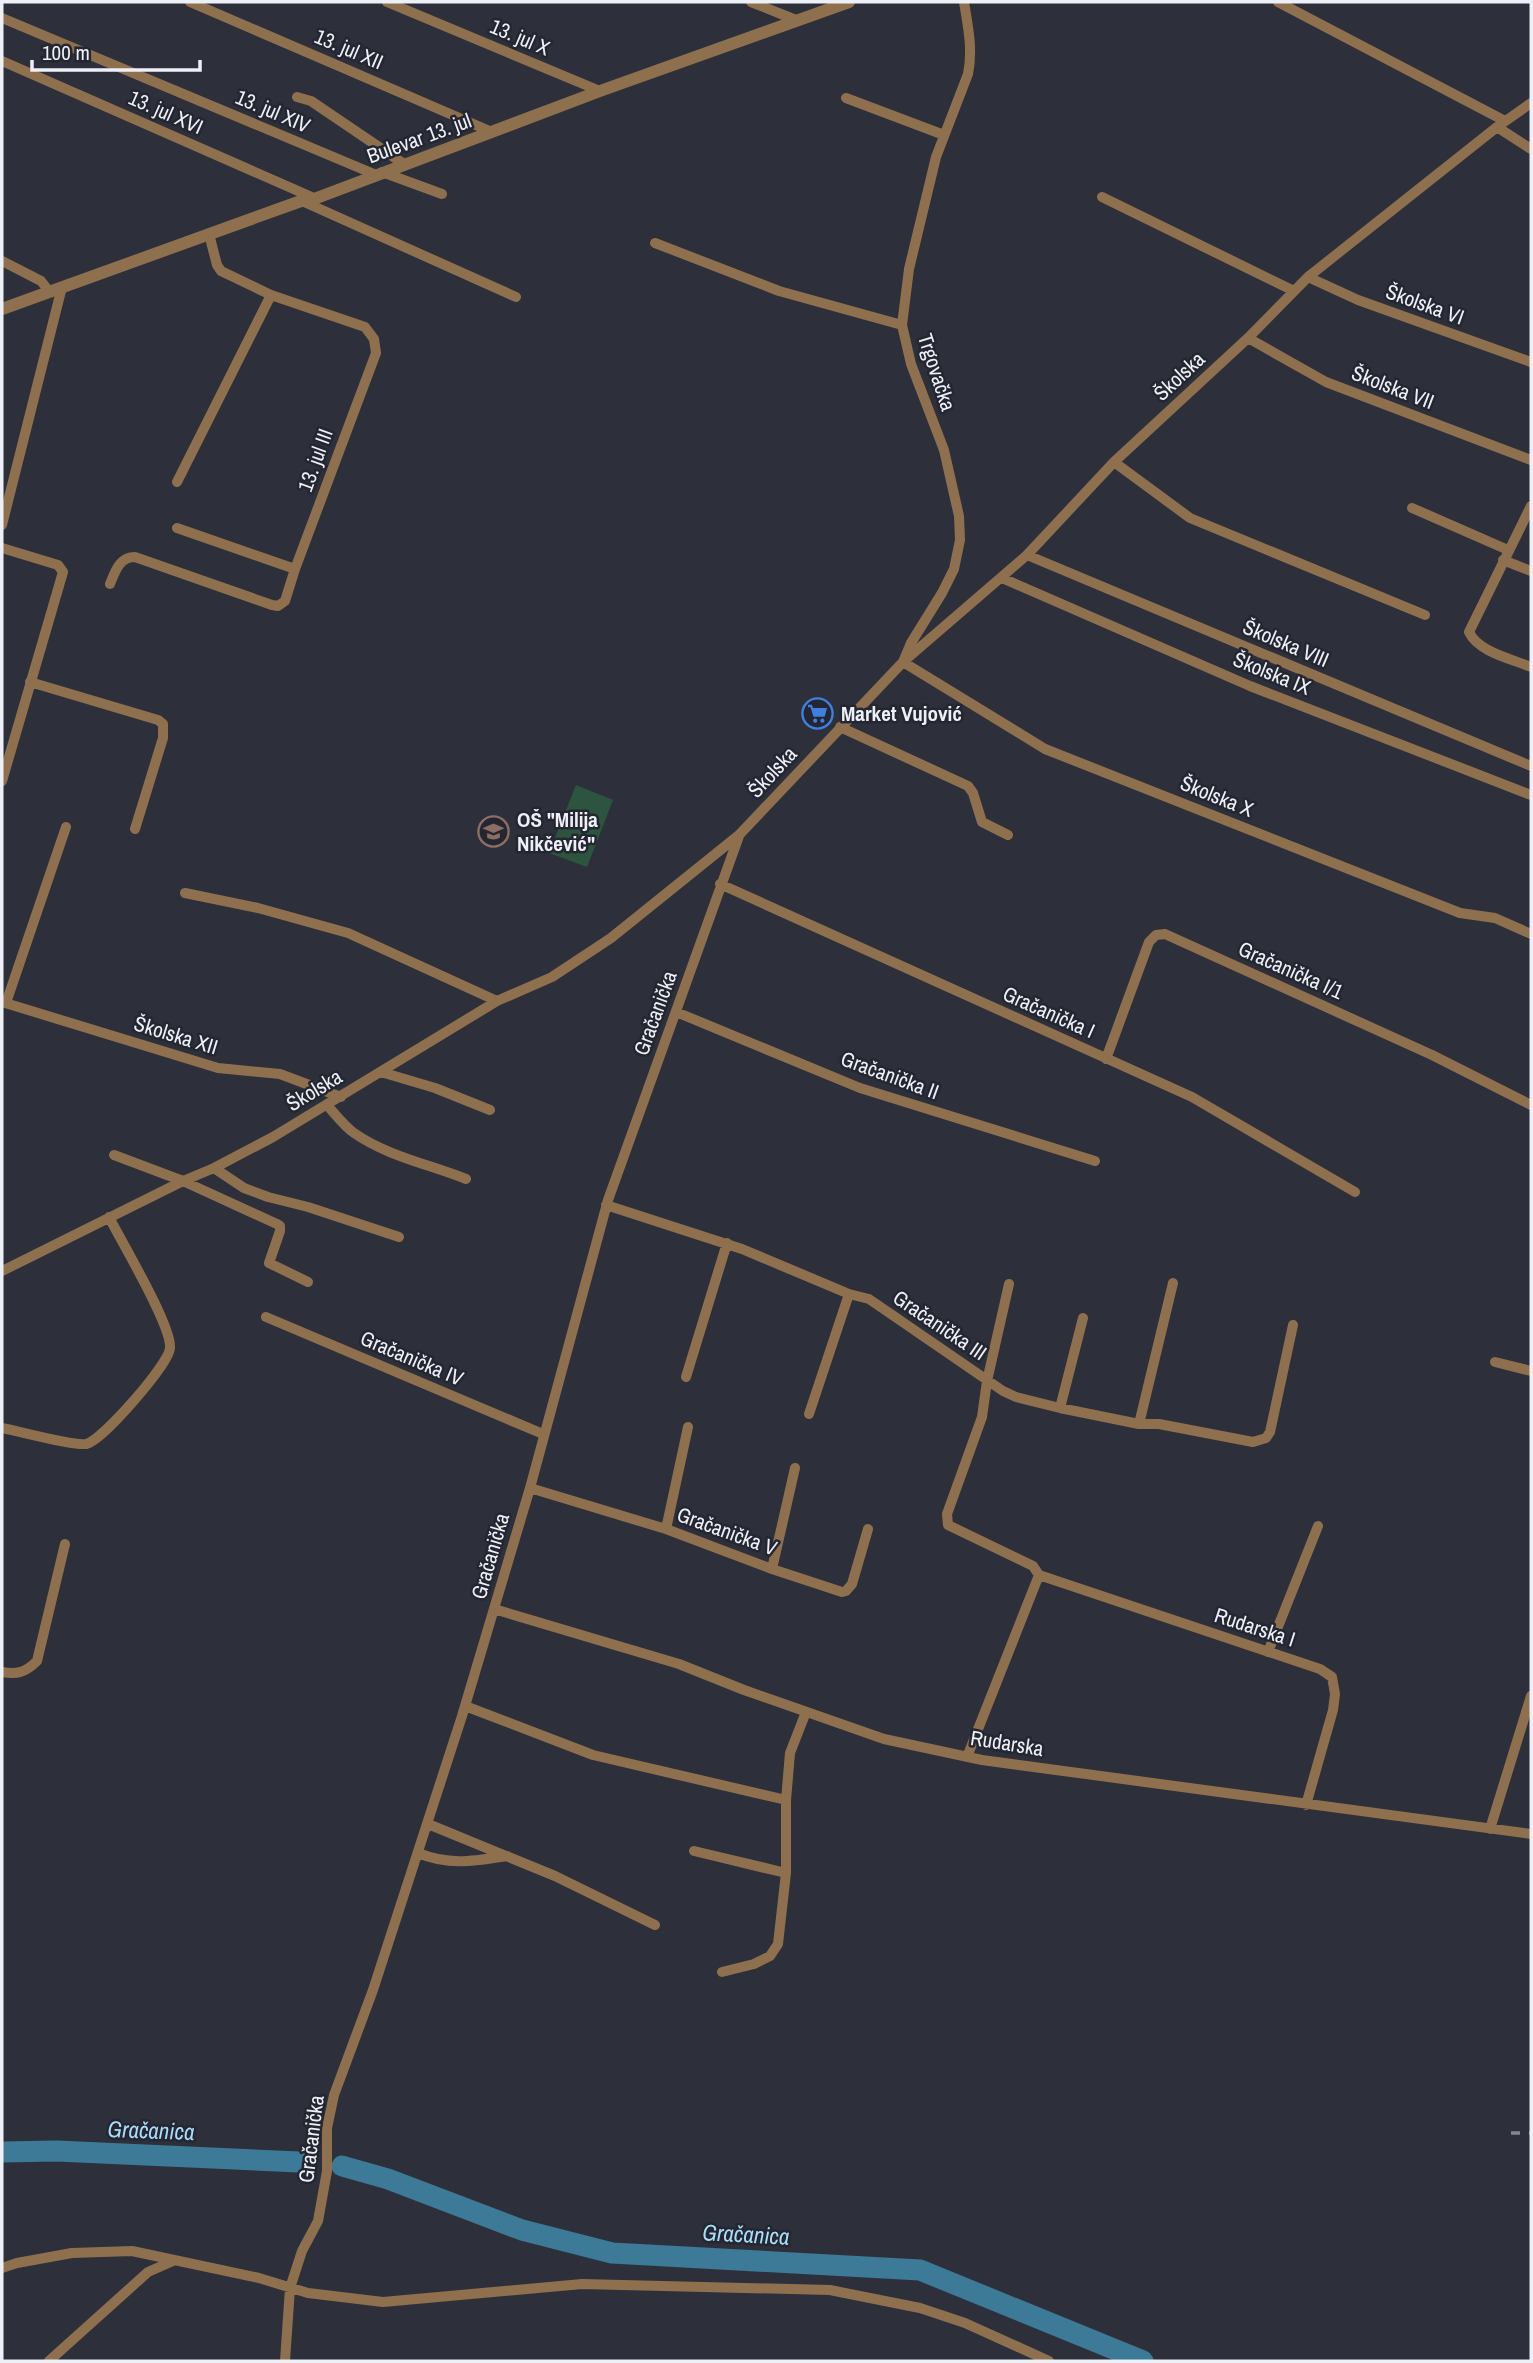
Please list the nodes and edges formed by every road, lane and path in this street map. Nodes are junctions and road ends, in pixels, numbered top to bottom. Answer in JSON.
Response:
{"nodes":[{"id":1,"x":190,"y":2,"type":"edge"},
{"id":2,"x":387,"y":2,"type":"edge"},
{"id":3,"x":751,"y":2,"type":"edge"},
{"id":4,"x":849,"y":2,"type":"edge"},
{"id":5,"x":964,"y":2,"type":"edge"},
{"id":6,"x":1278,"y":2,"type":"edge"},
{"id":7,"x":2,"y":18,"type":"edge"},
{"id":8,"x":796,"y":20,"type":"junction"},
{"id":9,"x":2,"y":61,"type":"edge"},
{"id":10,"x":600,"y":91,"type":"junction"},
{"id":11,"x":297,"y":97,"type":"dead end"},
{"id":12,"x":846,"y":98,"type":"dead end"},
{"id":13,"x":1531,"y":103,"type":"edge"},
{"id":14,"x":1501,"y":124,"type":"junction"},
{"id":15,"x":492,"y":132,"type":"junction"},
{"id":16,"x":944,"y":135,"type":"junction"},
{"id":17,"x":1531,"y":149,"type":"edge"},
{"id":18,"x":404,"y":164,"type":"junction"},
{"id":19,"x":378,"y":173,"type":"junction"},
{"id":20,"x":442,"y":194,"type":"dead end"},
{"id":21,"x":1102,"y":197,"type":"dead end"},
{"id":22,"x":308,"y":200,"type":"junction"},
{"id":23,"x":209,"y":234,"type":"junction"},
{"id":24,"x":655,"y":243,"type":"dead end"},
{"id":25,"x":2,"y":261,"type":"edge"},
{"id":26,"x":1308,"y":277,"type":"junction"},
{"id":27,"x":56,"y":289,"type":"junction"},
{"id":28,"x":1294,"y":290,"type":"junction"},
{"id":29,"x":271,"y":295,"type":"junction"},
{"id":30,"x":516,"y":297,"type":"dead end"},
{"id":31,"x":2,"y":309,"type":"edge"},
{"id":32,"x":902,"y":325,"type":"junction"},
{"id":33,"x":1248,"y":338,"type":"junction"},
{"id":34,"x":1531,"y":362,"type":"edge"},
{"id":35,"x":1531,"y":460,"type":"edge"},
{"id":36,"x":1114,"y":462,"type":"junction"},
{"id":37,"x":177,"y":482,"type":"dead end"},
{"id":38,"x":1531,"y":506,"type":"edge"},
{"id":39,"x":1412,"y":508,"type":"dead end"},
{"id":40,"x":2,"y":524,"type":"edge"},
{"id":41,"x":177,"y":528,"type":"dead end"},
{"id":42,"x":2,"y":548,"type":"edge"},
{"id":43,"x":1508,"y":550,"type":"junction"},
{"id":44,"x":1027,"y":555,"type":"junction"},
{"id":45,"x":1503,"y":560,"type":"junction"},
{"id":46,"x":295,"y":569,"type":"junction"},
{"id":47,"x":1531,"y":571,"type":"edge"},
{"id":48,"x":1002,"y":578,"type":"junction"},
{"id":49,"x":110,"y":584,"type":"dead end"},
{"id":50,"x":1425,"y":615,"type":"dead end"},
{"id":51,"x":903,"y":662,"type":"junction"},
{"id":52,"x":1531,"y":667,"type":"edge"},
{"id":53,"x":30,"y":682,"type":"junction"},
{"id":54,"x":840,"y":727,"type":"junction"},
{"id":55,"x":1531,"y":766,"type":"edge"},
{"id":56,"x":2,"y":781,"type":"edge"},
{"id":57,"x":1531,"y":795,"type":"edge"},
{"id":58,"x":66,"y":827,"type":"dead end"},
{"id":59,"x":135,"y":829,"type":"dead end"},
{"id":60,"x":739,"y":835,"type":"junction"},
{"id":61,"x":1008,"y":835,"type":"dead end"},
{"id":62,"x":720,"y":884,"type":"junction"},
{"id":63,"x":185,"y":893,"type":"dead end"},
{"id":64,"x":1531,"y":934,"type":"edge"},
{"id":65,"x":497,"y":1001,"type":"junction"},
{"id":66,"x":4,"y":1003,"type":"edge"},
{"id":67,"x":676,"y":1012,"type":"junction"},
{"id":68,"x":1106,"y":1059,"type":"junction"},
{"id":69,"x":381,"y":1072,"type":"junction"},
{"id":70,"x":341,"y":1097,"type":"junction"},
{"id":71,"x":327,"y":1105,"type":"junction"},
{"id":72,"x":1531,"y":1105,"type":"edge"},
{"id":73,"x":490,"y":1110,"type":"dead end"},
{"id":74,"x":114,"y":1155,"type":"dead end"},
{"id":75,"x":1095,"y":1161,"type":"dead end"},
{"id":76,"x":214,"y":1168,"type":"junction"},
{"id":77,"x":466,"y":1179,"type":"dead end"},
{"id":78,"x":183,"y":1181,"type":"junction"},
{"id":79,"x":1355,"y":1192,"type":"dead end"},
{"id":80,"x":606,"y":1205,"type":"junction"},
{"id":81,"x":109,"y":1217,"type":"junction"},
{"id":82,"x":399,"y":1237,"type":"dead end"},
{"id":83,"x":727,"y":1243,"type":"junction"},
{"id":84,"x":4,"y":1268,"type":"edge"},
{"id":85,"x":308,"y":1282,"type":"dead end"},
{"id":86,"x":1173,"y":1283,"type":"dead end"},
{"id":87,"x":1009,"y":1284,"type":"dead end"},
{"id":88,"x":849,"y":1294,"type":"junction"},
{"id":89,"x":266,"y":1317,"type":"dead end"},
{"id":90,"x":1083,"y":1318,"type":"dead end"},
{"id":91,"x":1293,"y":1325,"type":"dead end"},
{"id":92,"x":1495,"y":1362,"type":"dead end"},
{"id":93,"x":1531,"y":1371,"type":"edge"},
{"id":94,"x":686,"y":1377,"type":"dead end"},
{"id":95,"x":988,"y":1381,"type":"junction"},
{"id":96,"x":1060,"y":1408,"type":"junction"},
{"id":97,"x":809,"y":1414,"type":"dead end"},
{"id":98,"x":1139,"y":1424,"type":"junction"},
{"id":99,"x":688,"y":1427,"type":"dead end"},
{"id":100,"x":2,"y":1428,"type":"edge"},
{"id":101,"x":543,"y":1434,"type":"junction"},
{"id":102,"x":795,"y":1468,"type":"dead end"},
{"id":103,"x":530,"y":1488,"type":"junction"},
{"id":104,"x":1318,"y":1527,"type":"dead end"},
{"id":105,"x":666,"y":1529,"type":"junction"},
{"id":106,"x":868,"y":1529,"type":"dead end"},
{"id":107,"x":65,"y":1544,"type":"dead end"},
{"id":108,"x":772,"y":1569,"type":"junction"},
{"id":109,"x":1040,"y":1575,"type":"junction"},
{"id":110,"x":494,"y":1609,"type":"junction"},
{"id":111,"x":1268,"y":1652,"type":"junction"},
{"id":112,"x":2,"y":1672,"type":"edge"},
{"id":113,"x":1531,"y":1696,"type":"edge"},
{"id":114,"x":465,"y":1706,"type":"junction"},
{"id":115,"x":806,"y":1712,"type":"junction"},
{"id":116,"x":967,"y":1757,"type":"junction"},
{"id":117,"x":786,"y":1800,"type":"junction"},
{"id":118,"x":1306,"y":1805,"type":"junction"},
{"id":119,"x":428,"y":1824,"type":"junction"},
{"id":120,"x":1490,"y":1829,"type":"junction"},
{"id":121,"x":1531,"y":1834,"type":"edge"},
{"id":122,"x":694,"y":1851,"type":"dead end"},
{"id":123,"x":418,"y":1853,"type":"junction"},
{"id":124,"x":507,"y":1856,"type":"junction"},
{"id":125,"x":786,"y":1873,"type":"junction"},
{"id":126,"x":655,"y":1925,"type":"dead end"},
{"id":127,"x":722,"y":1972,"type":"dead end"},
{"id":128,"x":173,"y":2261,"type":"junction"},
{"id":129,"x":2,"y":2268,"type":"edge"},
{"id":130,"x":290,"y":2288,"type":"junction"},
{"id":131,"x":48,"y":2361,"type":"edge"},
{"id":132,"x":285,"y":2361,"type":"edge"},
{"id":133,"x":1049,"y":2361,"type":"edge"}],
"edges":[{"from":1,"to":15,"type":"street","name":"13. jul XII"},
{"from":2,"to":10,"type":"street","name":"13. jul X"},
{"from":3,"to":8,"type":"street"},
{"from":4,"to":8,"type":"street","name":"Bulevar 13. jul"},
{"from":5,"to":16,"type":"street","name":"Trgovačka"},
{"from":6,"to":14,"type":"street"},
{"from":7,"to":19,"type":"street","name":"13. jul XIV"},
{"from":8,"to":10,"type":"street","name":"Bulevar 13. jul"},
{"from":9,"to":22,"type":"street","name":"13. jul XVI"},
{"from":10,"to":15,"type":"street","name":"Bulevar 13. jul"},
{"from":11,"to":18,"type":"street"},
{"from":12,"to":16,"type":"street"},
{"from":13,"to":14,"type":"street","name":"Školska"},
{"from":14,"to":17,"type":"street"},
{"from":14,"to":26,"type":"street","name":"Školska"},
{"from":15,"to":18,"type":"street","name":"Bulevar 13. jul"},
{"from":16,"to":32,"type":"street","name":"Trgovačka"},
{"from":18,"to":19,"type":"street","name":"Bulevar 13. jul"},
{"from":19,"to":20,"type":"street","name":"13. jul XIV"},
{"from":19,"to":22,"type":"street","name":"Bulevar 13. jul"},
{"from":21,"to":28,"type":"street"},
{"from":22,"to":23,"type":"street","name":"Bulevar 13. jul"},
{"from":22,"to":30,"type":"street","name":"13. jul XVI"},
{"from":23,"to":27,"type":"street","name":"Bulevar 13. jul"},
{"from":23,"to":29,"type":"street","name":"13. jul III"},
{"from":24,"to":32,"type":"street"},
{"from":25,"to":27,"type":"street"},
{"from":26,"to":28,"type":"street","name":"Školska"},
{"from":26,"to":34,"type":"street","name":"Školska VI"},
{"from":27,"to":31,"type":"street","name":"Bulevar 13. jul"},
{"from":27,"to":40,"type":"street"},
{"from":28,"to":33,"type":"street","name":"Školska"},
{"from":29,"to":37,"type":"street"},
{"from":29,"to":46,"type":"street","name":"13. jul III"},
{"from":32,"to":51,"type":"street","name":"Trgovačka"},
{"from":33,"to":35,"type":"street","name":"Školska VII"},
{"from":33,"to":36,"type":"street","name":"Školska"},
{"from":36,"to":44,"type":"street","name":"Školska"},
{"from":36,"to":50,"type":"street"},
{"from":38,"to":43,"type":"street"},
{"from":39,"to":43,"type":"street"},
{"from":41,"to":46,"type":"street"},
{"from":42,"to":53,"type":"street"},
{"from":43,"to":45,"type":"street"},
{"from":44,"to":48,"type":"street","name":"Školska"},
{"from":44,"to":55,"type":"street","name":"Školska VIII"},
{"from":45,"to":47,"type":"street"},
{"from":45,"to":52,"type":"street"},
{"from":46,"to":49,"type":"street","name":"13. jul III"},
{"from":48,"to":51,"type":"street","name":"Školska"},
{"from":48,"to":57,"type":"street","name":"Školska IX"},
{"from":51,"to":54,"type":"street","name":"Školska"},
{"from":51,"to":64,"type":"street","name":"Školska X"},
{"from":53,"to":56,"type":"street"},
{"from":53,"to":59,"type":"street"},
{"from":54,"to":60,"type":"street","name":"Školska"},
{"from":54,"to":61,"type":"street"},
{"from":58,"to":66,"type":"street"},
{"from":60,"to":62,"type":"street","name":"Gračanička"},
{"from":60,"to":65,"type":"street","name":"Školska"},
{"from":62,"to":67,"type":"street","name":"Gračanička"},
{"from":62,"to":68,"type":"street","name":"Gračanička I"},
{"from":63,"to":65,"type":"street"},
{"from":65,"to":69,"type":"street","name":"Školska"},
{"from":66,"to":70,"type":"street","name":"Školska XII"},
{"from":67,"to":75,"type":"street","name":"Gračanička II"},
{"from":67,"to":80,"type":"street","name":"Gračanička"},
{"from":68,"to":72,"type":"street","name":"Gračanička I/1"},
{"from":68,"to":79,"type":"street","name":"Gračanička I"},
{"from":69,"to":70,"type":"street","name":"Školska"},
{"from":69,"to":73,"type":"street"},
{"from":70,"to":71,"type":"street","name":"Školska"},
{"from":71,"to":76,"type":"street","name":"Školska"},
{"from":71,"to":77,"type":"street"},
{"from":74,"to":78,"type":"street"},
{"from":76,"to":78,"type":"street","name":"Školska"},
{"from":76,"to":82,"type":"street"},
{"from":78,"to":81,"type":"street","name":"Školska"},
{"from":78,"to":85,"type":"street"},
{"from":80,"to":83,"type":"street","name":"Gračanička III"},
{"from":80,"to":101,"type":"street","name":"Gračanička"},
{"from":81,"to":84,"type":"street","name":"Školska"},
{"from":81,"to":100,"type":"street"},
{"from":83,"to":88,"type":"street","name":"Gračanička III"},
{"from":83,"to":94,"type":"street"},
{"from":86,"to":98,"type":"street"},
{"from":87,"to":95,"type":"street"},
{"from":88,"to":95,"type":"street","name":"Gračanička III"},
{"from":88,"to":97,"type":"street"},
{"from":89,"to":101,"type":"street","name":"Gračanička IV"},
{"from":90,"to":96,"type":"street"},
{"from":91,"to":98,"type":"street","name":"Gračanička III"},
{"from":92,"to":93,"type":"street"},
{"from":95,"to":96,"type":"street","name":"Gračanička III"},
{"from":95,"to":109,"type":"street","name":"Rudarska I"},
{"from":96,"to":98,"type":"street","name":"Gračanička III"},
{"from":99,"to":105,"type":"street"},
{"from":101,"to":103,"type":"street","name":"Gračanička"},
{"from":102,"to":108,"type":"street"},
{"from":103,"to":105,"type":"street","name":"Gračanička V"},
{"from":103,"to":110,"type":"street","name":"Gračanička"},
{"from":104,"to":111,"type":"street"},
{"from":105,"to":108,"type":"street","name":"Gračanička V"},
{"from":106,"to":108,"type":"street","name":"Gračanička V"},
{"from":107,"to":112,"type":"street"},
{"from":109,"to":111,"type":"street","name":"Rudarska I"},
{"from":109,"to":116,"type":"street"},
{"from":110,"to":114,"type":"street","name":"Gračanička"},
{"from":110,"to":115,"type":"street","name":"Rudarska"},
{"from":111,"to":118,"type":"street","name":"Rudarska I"},
{"from":113,"to":120,"type":"street"},
{"from":114,"to":117,"type":"street"},
{"from":114,"to":119,"type":"street","name":"Gračanička"},
{"from":115,"to":116,"type":"street","name":"Rudarska"},
{"from":115,"to":117,"type":"street"},
{"from":116,"to":118,"type":"street","name":"Rudarska"},
{"from":117,"to":125,"type":"street"},
{"from":118,"to":120,"type":"street","name":"Rudarska"},
{"from":119,"to":123,"type":"street","name":"Gračanička"},
{"from":119,"to":124,"type":"street"},
{"from":120,"to":121,"type":"street","name":"Rudarska"},
{"from":122,"to":125,"type":"street"},
{"from":123,"to":124,"type":"street"},
{"from":123,"to":130,"type":"street","name":"Gračanička"},
{"from":124,"to":126,"type":"street"},
{"from":125,"to":127,"type":"street"},
{"from":128,"to":129,"type":"street"},
{"from":128,"to":130,"type":"street"},
{"from":128,"to":131,"type":"street"},
{"from":130,"to":132,"type":"street","name":"Gračanička"},
{"from":130,"to":133,"type":"street"}]}
